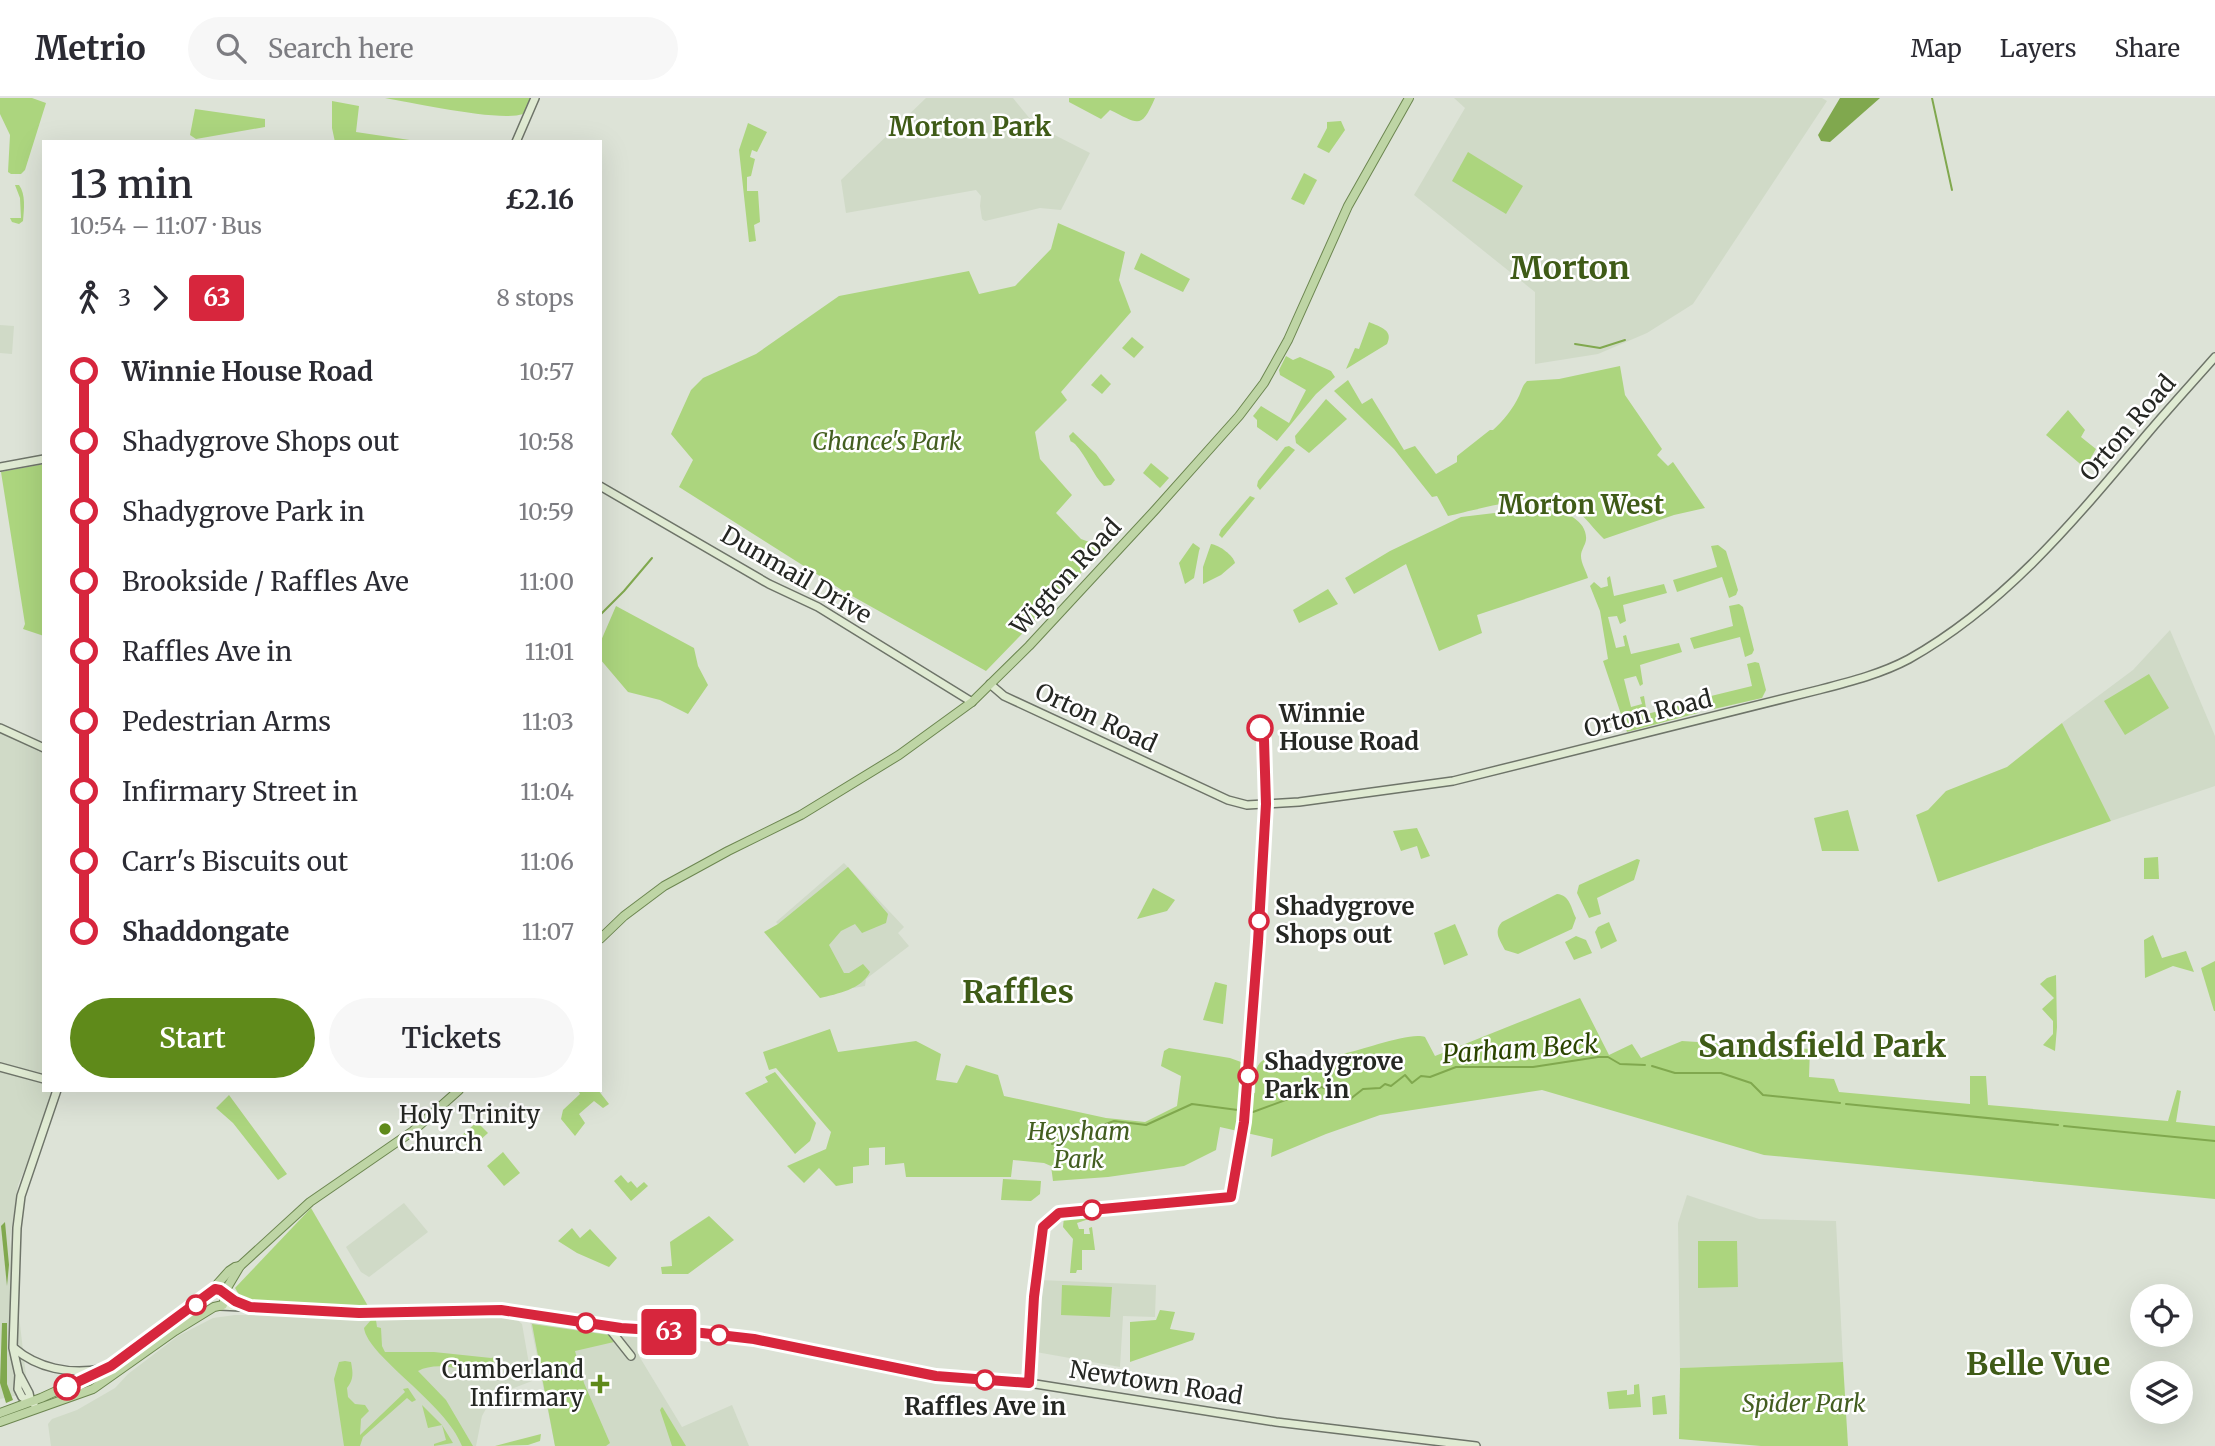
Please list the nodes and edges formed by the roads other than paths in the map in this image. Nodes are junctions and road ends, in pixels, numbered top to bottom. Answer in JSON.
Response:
{"nodes":[{"id":1,"x":535,"y":98,"type":"edge"},
{"id":2,"x":1409,"y":98,"type":"edge"},
{"id":3,"x":517,"y":140,"type":"edge"},
{"id":4,"x":2215,"y":357,"type":"edge"},
{"id":5,"x":42,"y":459,"type":"edge"},
{"id":6,"x":0,"y":467,"type":"edge"},
{"id":7,"x":602,"y":487,"type":"edge"},
{"id":8,"x":990,"y":684,"type":"junction"},
{"id":9,"x":972,"y":702,"type":"junction"},
{"id":10,"x":0,"y":728,"type":"edge"},
{"id":11,"x":42,"y":747,"type":"edge"},
{"id":12,"x":602,"y":937,"type":"edge"},
{"id":13,"x":0,"y":1067,"type":"edge"},
{"id":14,"x":42,"y":1078,"type":"edge"},
{"id":15,"x":56,"y":1092,"type":"edge"},
{"id":16,"x":457,"y":1092,"type":"edge"},
{"id":17,"x":240,"y":1266,"type":"junction"},
{"id":18,"x":215,"y":1289,"type":"junction"},
{"id":19,"x":224,"y":1294,"type":"junction"},
{"id":20,"x":207,"y":1296,"type":"junction"},
{"id":21,"x":217,"y":1307,"type":"junction"},
{"id":22,"x":250,"y":1307,"type":"junction"},
{"id":23,"x":607,"y":1326,"type":"junction"},
{"id":24,"x":13,"y":1348,"type":"junction"},
{"id":25,"x":631,"y":1356,"type":"dead end"},
{"id":26,"x":107,"y":1368,"type":"junction"},
{"id":27,"x":31,"y":1402,"type":"junction"},
{"id":28,"x":39,"y":1410,"type":"junction"},
{"id":29,"x":0,"y":1413,"type":"edge"},
{"id":30,"x":0,"y":1422,"type":"edge"},
{"id":31,"x":1476,"y":1446,"type":"edge"}],
"edges":[{"from":1,"to":3,"type":"street"},
{"from":2,"to":8,"type":"main road","name":"Wigton Road"},
{"from":4,"to":8,"type":"street","name":"Orton Road"},
{"from":5,"to":6,"type":"street"},
{"from":7,"to":9,"type":"street","name":"Dunmail Drive"},
{"from":8,"to":9,"type":"main road","name":"Wigton Road"},
{"from":9,"to":12,"type":"main road","name":"Wigton Road"},
{"from":10,"to":11,"type":"street"},
{"from":13,"to":14,"type":"street"},
{"from":15,"to":24,"type":"street"},
{"from":16,"to":17,"type":"main road"},
{"from":17,"to":18,"type":"main road"},
{"from":17,"to":19,"type":"main road"},
{"from":18,"to":19,"type":"main road"},
{"from":18,"to":20,"type":"main road"},
{"from":19,"to":21,"type":"main road"},
{"from":19,"to":22,"type":"street"},
{"from":20,"to":21,"type":"main road"},
{"from":20,"to":26,"type":"main road"},
{"from":21,"to":22,"type":"street","name":"Newtown Road"},
{"from":21,"to":28,"type":"main road"},
{"from":22,"to":23,"type":"street","name":"Newtown Road"},
{"from":23,"to":25,"type":"street"},
{"from":23,"to":31,"type":"street","name":"Newtown Road"},
{"from":24,"to":26,"type":"street"},
{"from":24,"to":27,"type":"street"},
{"from":26,"to":27,"type":"main road"},
{"from":27,"to":28,"type":"street"},
{"from":27,"to":29,"type":"main road"},
{"from":28,"to":30,"type":"main road"}]}
